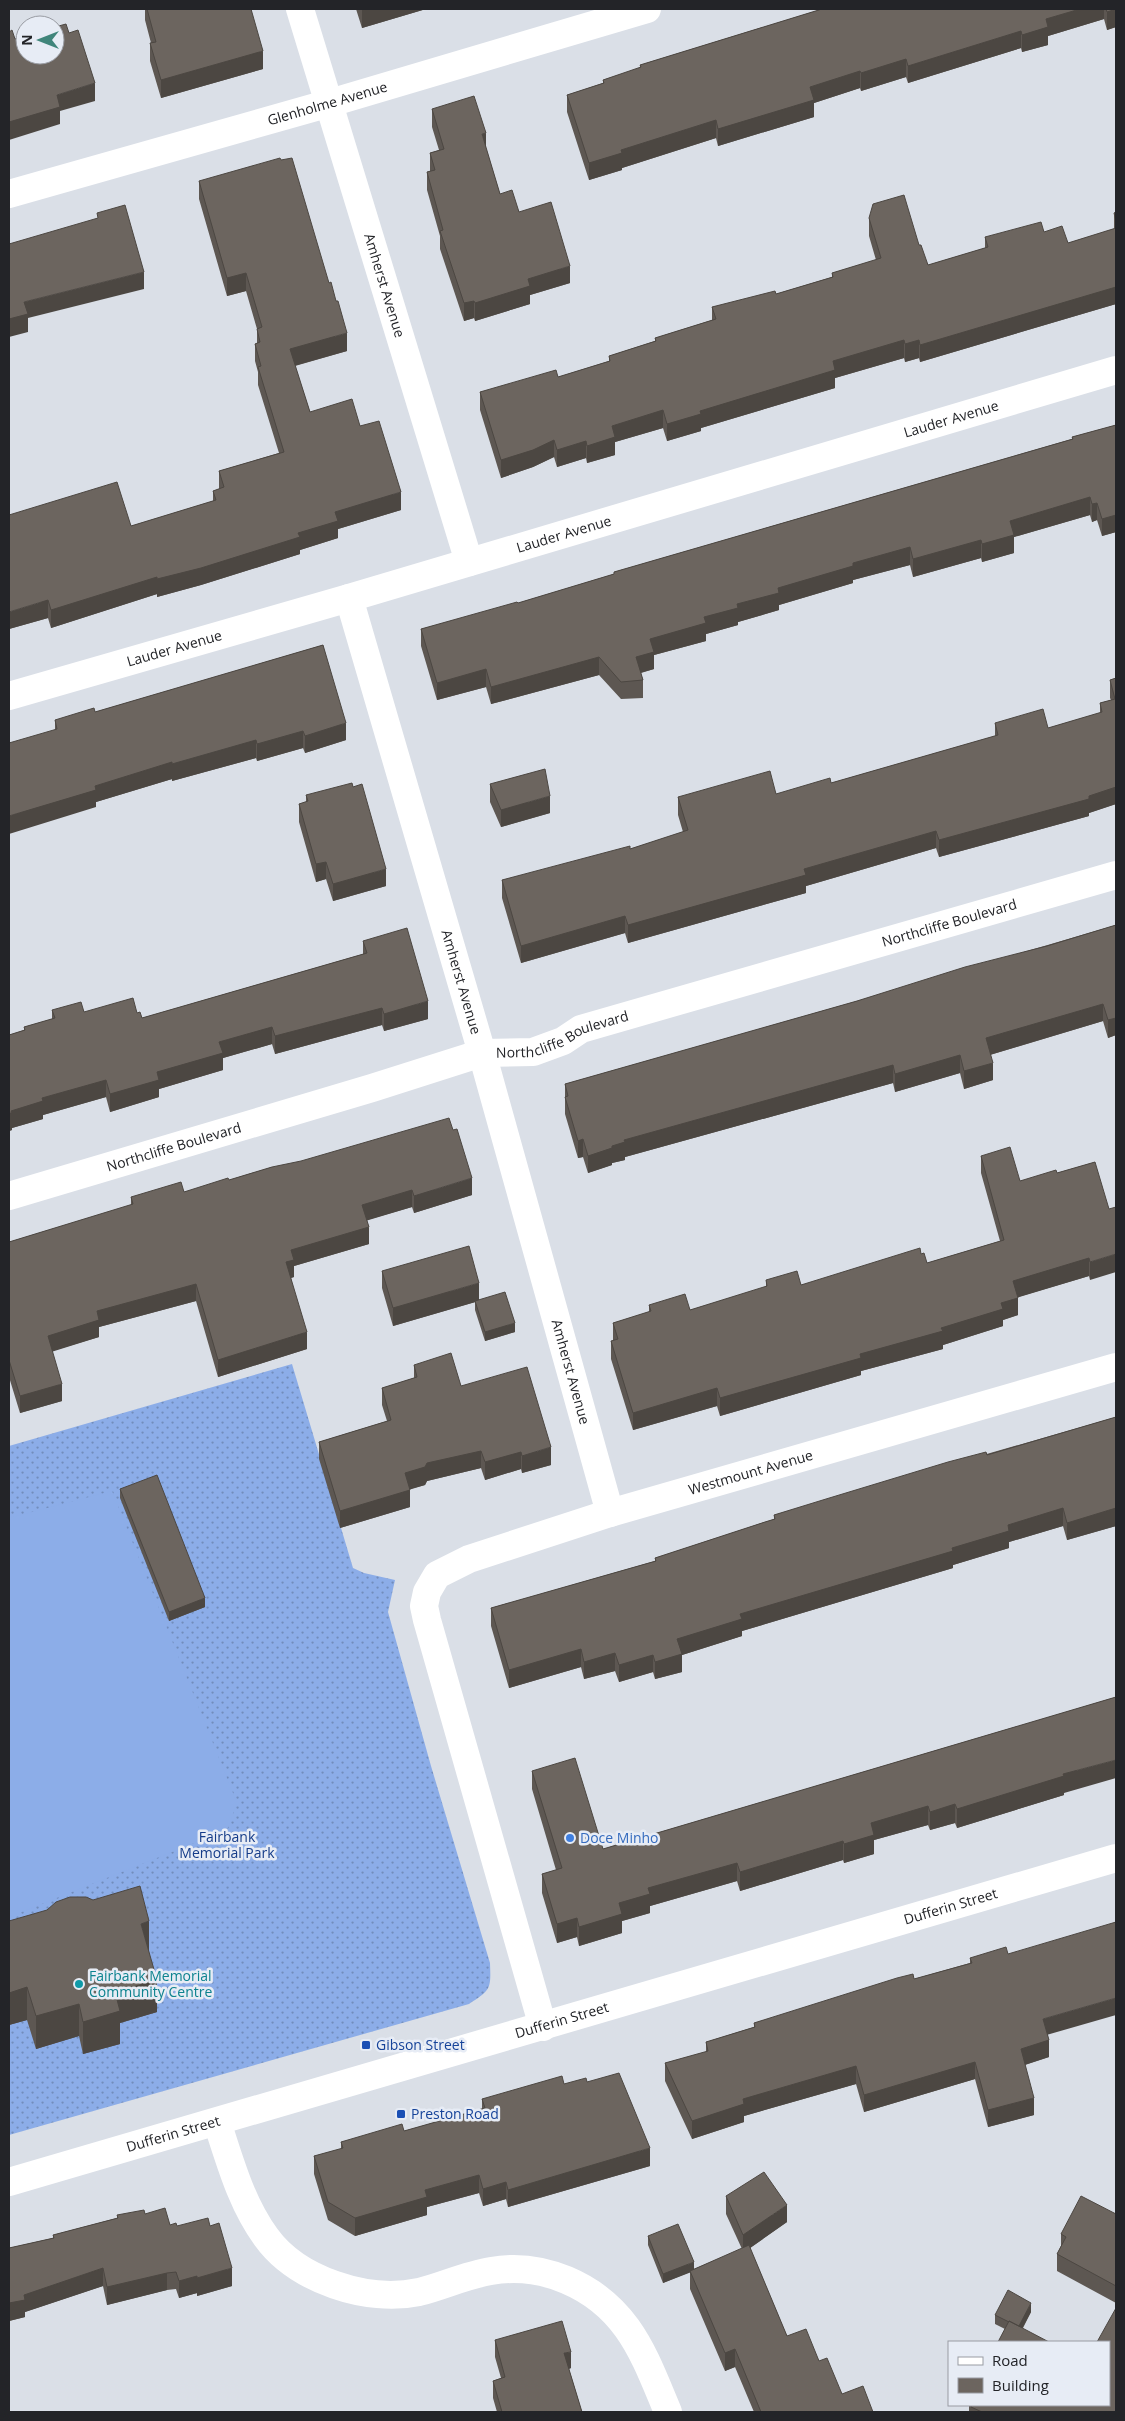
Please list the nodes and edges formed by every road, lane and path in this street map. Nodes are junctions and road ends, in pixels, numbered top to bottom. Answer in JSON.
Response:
{"nodes":[{"id":1,"x":300,"y":9,"type":"edge"},
{"id":2,"x":646,"y":9,"type":"edge"},
{"id":3,"x":330,"y":103,"type":"junction"},
{"id":4,"x":9,"y":194,"type":"edge"},
{"id":5,"x":1116,"y":370,"type":"edge"},
{"id":6,"x":469,"y":562,"type":"junction"},
{"id":7,"x":349,"y":598,"type":"junction"},
{"id":8,"x":9,"y":696,"type":"edge"},
{"id":9,"x":1116,"y":875,"type":"edge"},
{"id":10,"x":482,"y":1053,"type":"junction"},
{"id":11,"x":9,"y":1196,"type":"edge"},
{"id":12,"x":1116,"y":1367,"type":"edge"},
{"id":13,"x":610,"y":1512,"type":"junction"},
{"id":14,"x":1116,"y":1858,"type":"edge"},
{"id":15,"x":544,"y":2027,"type":"junction"},
{"id":16,"x":217,"y":2122,"type":"junction"},
{"id":17,"x":9,"y":2182,"type":"edge"},
{"id":18,"x":668,"y":2412,"type":"edge"}],
"edges":[{"from":1,"to":3,"type":"street","name":"Amherst Avenue"},
{"from":2,"to":3,"type":"street","name":"Glenholme Avenue"},
{"from":3,"to":4,"type":"street","name":"Glenholme Avenue"},
{"from":3,"to":6,"type":"street","name":"Amherst Avenue"},
{"from":5,"to":6,"type":"street","name":"Lauder Avenue"},
{"from":6,"to":7,"type":"street","name":"Lauder Avenue"},
{"from":7,"to":8,"type":"street","name":"Lauder Avenue"},
{"from":7,"to":10,"type":"street","name":"Amherst Avenue"},
{"from":9,"to":10,"type":"street","name":"Northcliffe Boulevard"},
{"from":10,"to":11,"type":"street","name":"Northcliffe Boulevard"},
{"from":10,"to":13,"type":"street","name":"Amherst Avenue"},
{"from":12,"to":13,"type":"street","name":"Westmount Avenue"},
{"from":13,"to":15,"type":"street","name":"Westmount Avenue"},
{"from":14,"to":15,"type":"street","name":"Dufferin Street"},
{"from":15,"to":16,"type":"street","name":"Dufferin Street"},
{"from":16,"to":17,"type":"street","name":"Dufferin Street"},
{"from":16,"to":18,"type":"street"}]}
